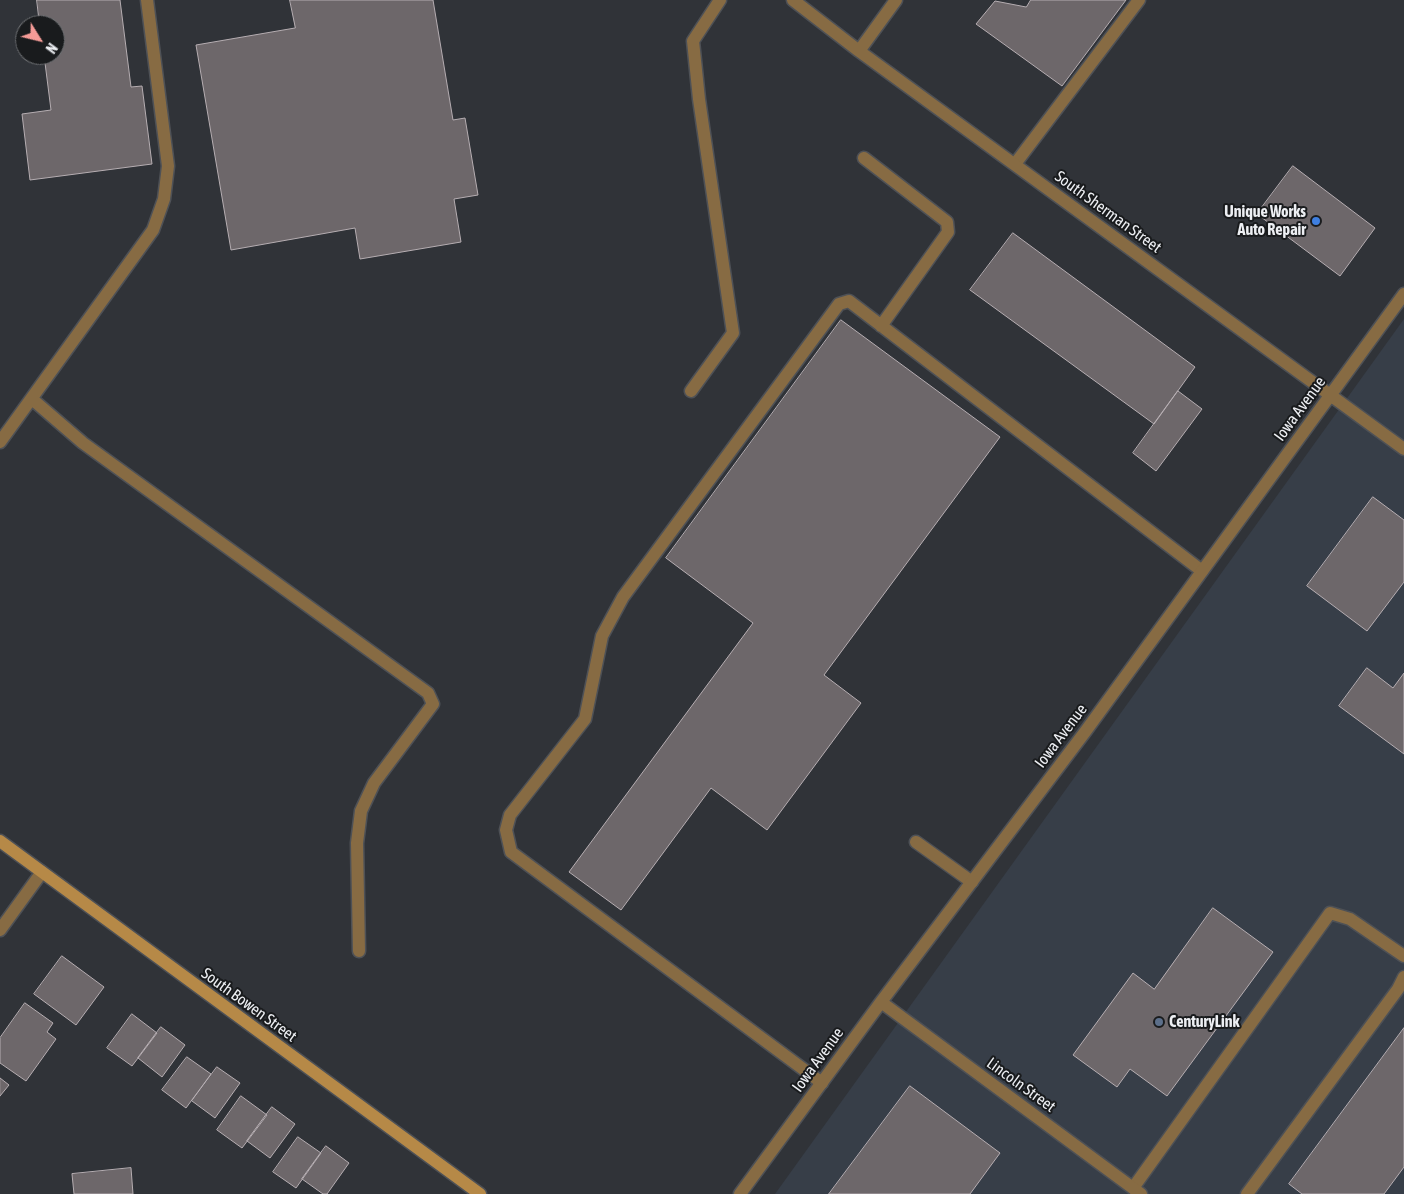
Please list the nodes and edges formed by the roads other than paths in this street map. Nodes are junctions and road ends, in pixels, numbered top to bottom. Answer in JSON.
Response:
{"nodes":[{"id":1,"x":147,"y":0,"type":"edge"},
{"id":2,"x":720,"y":0,"type":"edge"},
{"id":3,"x":793,"y":0,"type":"edge"},
{"id":4,"x":896,"y":0,"type":"edge"},
{"id":5,"x":1139,"y":0,"type":"edge"},
{"id":6,"x":859,"y":51,"type":"junction"},
{"id":7,"x":864,"y":158,"type":"dead end"},
{"id":8,"x":1015,"y":164,"type":"junction"},
{"id":9,"x":1404,"y":294,"type":"edge"},
{"id":10,"x":882,"y":326,"type":"junction"},
{"id":11,"x":691,"y":391,"type":"dead end"},
{"id":12,"x":1331,"y":395,"type":"junction"},
{"id":13,"x":32,"y":399,"type":"junction"},
{"id":14,"x":0,"y":442,"type":"edge"},
{"id":15,"x":1404,"y":449,"type":"edge"},
{"id":16,"x":1202,"y":571,"type":"junction"},
{"id":17,"x":0,"y":841,"type":"edge"},
{"id":18,"x":916,"y":842,"type":"dead end"},
{"id":19,"x":42,"y":872,"type":"junction"},
{"id":20,"x":972,"y":882,"type":"junction"},
{"id":21,"x":0,"y":930,"type":"edge"},
{"id":22,"x":359,"y":951,"type":"dead end"},
{"id":23,"x":1404,"y":956,"type":"edge"},
{"id":24,"x":1404,"y":977,"type":"edge"},
{"id":25,"x":881,"y":1002,"type":"junction"},
{"id":26,"x":822,"y":1083,"type":"junction"},
{"id":27,"x":1137,"y":1191,"type":"edge"},
{"id":28,"x":480,"y":1194,"type":"edge"},
{"id":29,"x":740,"y":1194,"type":"edge"},
{"id":30,"x":1247,"y":1194,"type":"edge"}],
"edges":[{"from":1,"to":13,"type":"street"},
{"from":2,"to":11,"type":"street"},
{"from":3,"to":6,"type":"street","name":"South Sherman Street"},
{"from":4,"to":6,"type":"street"},
{"from":5,"to":8,"type":"street"},
{"from":6,"to":8,"type":"street","name":"South Sherman Street"},
{"from":7,"to":10,"type":"street"},
{"from":8,"to":12,"type":"street","name":"South Sherman Street"},
{"from":9,"to":12,"type":"street","name":"Iowa Avenue"},
{"from":10,"to":16,"type":"street"},
{"from":10,"to":26,"type":"street"},
{"from":12,"to":15,"type":"street","name":"South Sherman Street"},
{"from":12,"to":16,"type":"street","name":"Iowa Avenue"},
{"from":13,"to":14,"type":"street"},
{"from":13,"to":22,"type":"street"},
{"from":16,"to":20,"type":"street","name":"Iowa Avenue"},
{"from":17,"to":19,"type":"street","name":"South Bowen Street"},
{"from":18,"to":20,"type":"street"},
{"from":19,"to":21,"type":"street"},
{"from":19,"to":28,"type":"street","name":"South Bowen Street"},
{"from":20,"to":25,"type":"street","name":"Iowa Avenue"},
{"from":23,"to":27,"type":"street"},
{"from":24,"to":30,"type":"street"},
{"from":25,"to":26,"type":"street","name":"Iowa Avenue"},
{"from":25,"to":27,"type":"street","name":"Lincoln Street"},
{"from":26,"to":29,"type":"street","name":"Iowa Avenue"}]}
